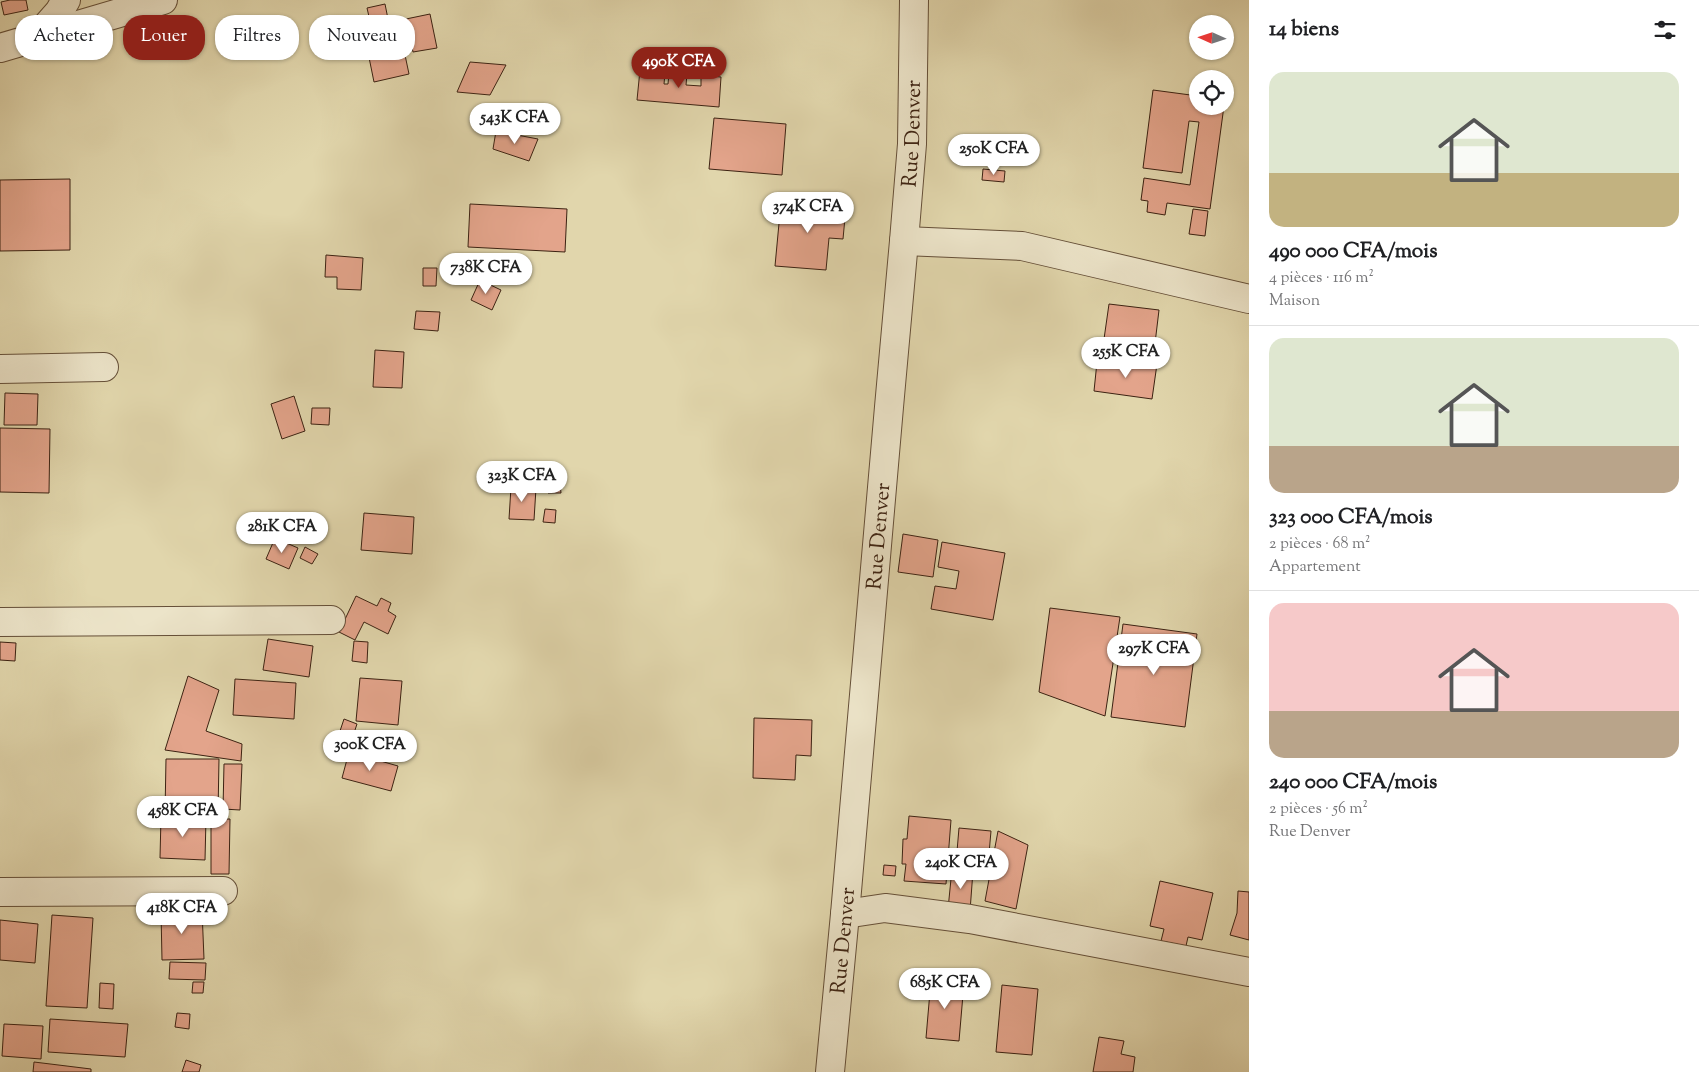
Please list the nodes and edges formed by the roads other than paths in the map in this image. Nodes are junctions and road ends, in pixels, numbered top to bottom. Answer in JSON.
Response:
{"nodes":[{"id":1,"x":66,"y":0,"type":"edge"},
{"id":2,"x":162,"y":0,"type":"edge"},
{"id":3,"x":914,"y":0,"type":"edge"},
{"id":4,"x":56,"y":15,"type":"edge"},
{"id":5,"x":112,"y":15,"type":"edge"},
{"id":6,"x":15,"y":44,"type":"edge"},
{"id":7,"x":0,"y":48,"type":"edge"},
{"id":8,"x":904,"y":240,"type":"junction"},
{"id":9,"x":1249,"y":299,"type":"edge"},
{"id":10,"x":104,"y":367,"type":"dead end"},
{"id":11,"x":0,"y":369,"type":"edge"},
{"id":12,"x":331,"y":620,"type":"dead end"},
{"id":13,"x":0,"y":622,"type":"edge"},
{"id":14,"x":223,"y":891,"type":"dead end"},
{"id":15,"x":0,"y":892,"type":"edge"},
{"id":16,"x":845,"y":914,"type":"junction"},
{"id":17,"x":1249,"y":972,"type":"edge"},
{"id":18,"x":830,"y":1072,"type":"edge"}],
"edges":[{"from":1,"to":4,"type":"street"},
{"from":2,"to":5,"type":"street"},
{"from":3,"to":8,"type":"street","name":"Rue Denver"},
{"from":6,"to":7,"type":"street"},
{"from":8,"to":9,"type":"street"},
{"from":8,"to":16,"type":"street","name":"Rue Denver"},
{"from":10,"to":11,"type":"street"},
{"from":12,"to":13,"type":"street"},
{"from":14,"to":15,"type":"street"},
{"from":16,"to":17,"type":"street"},
{"from":16,"to":18,"type":"street","name":"Rue Denver"}]}
